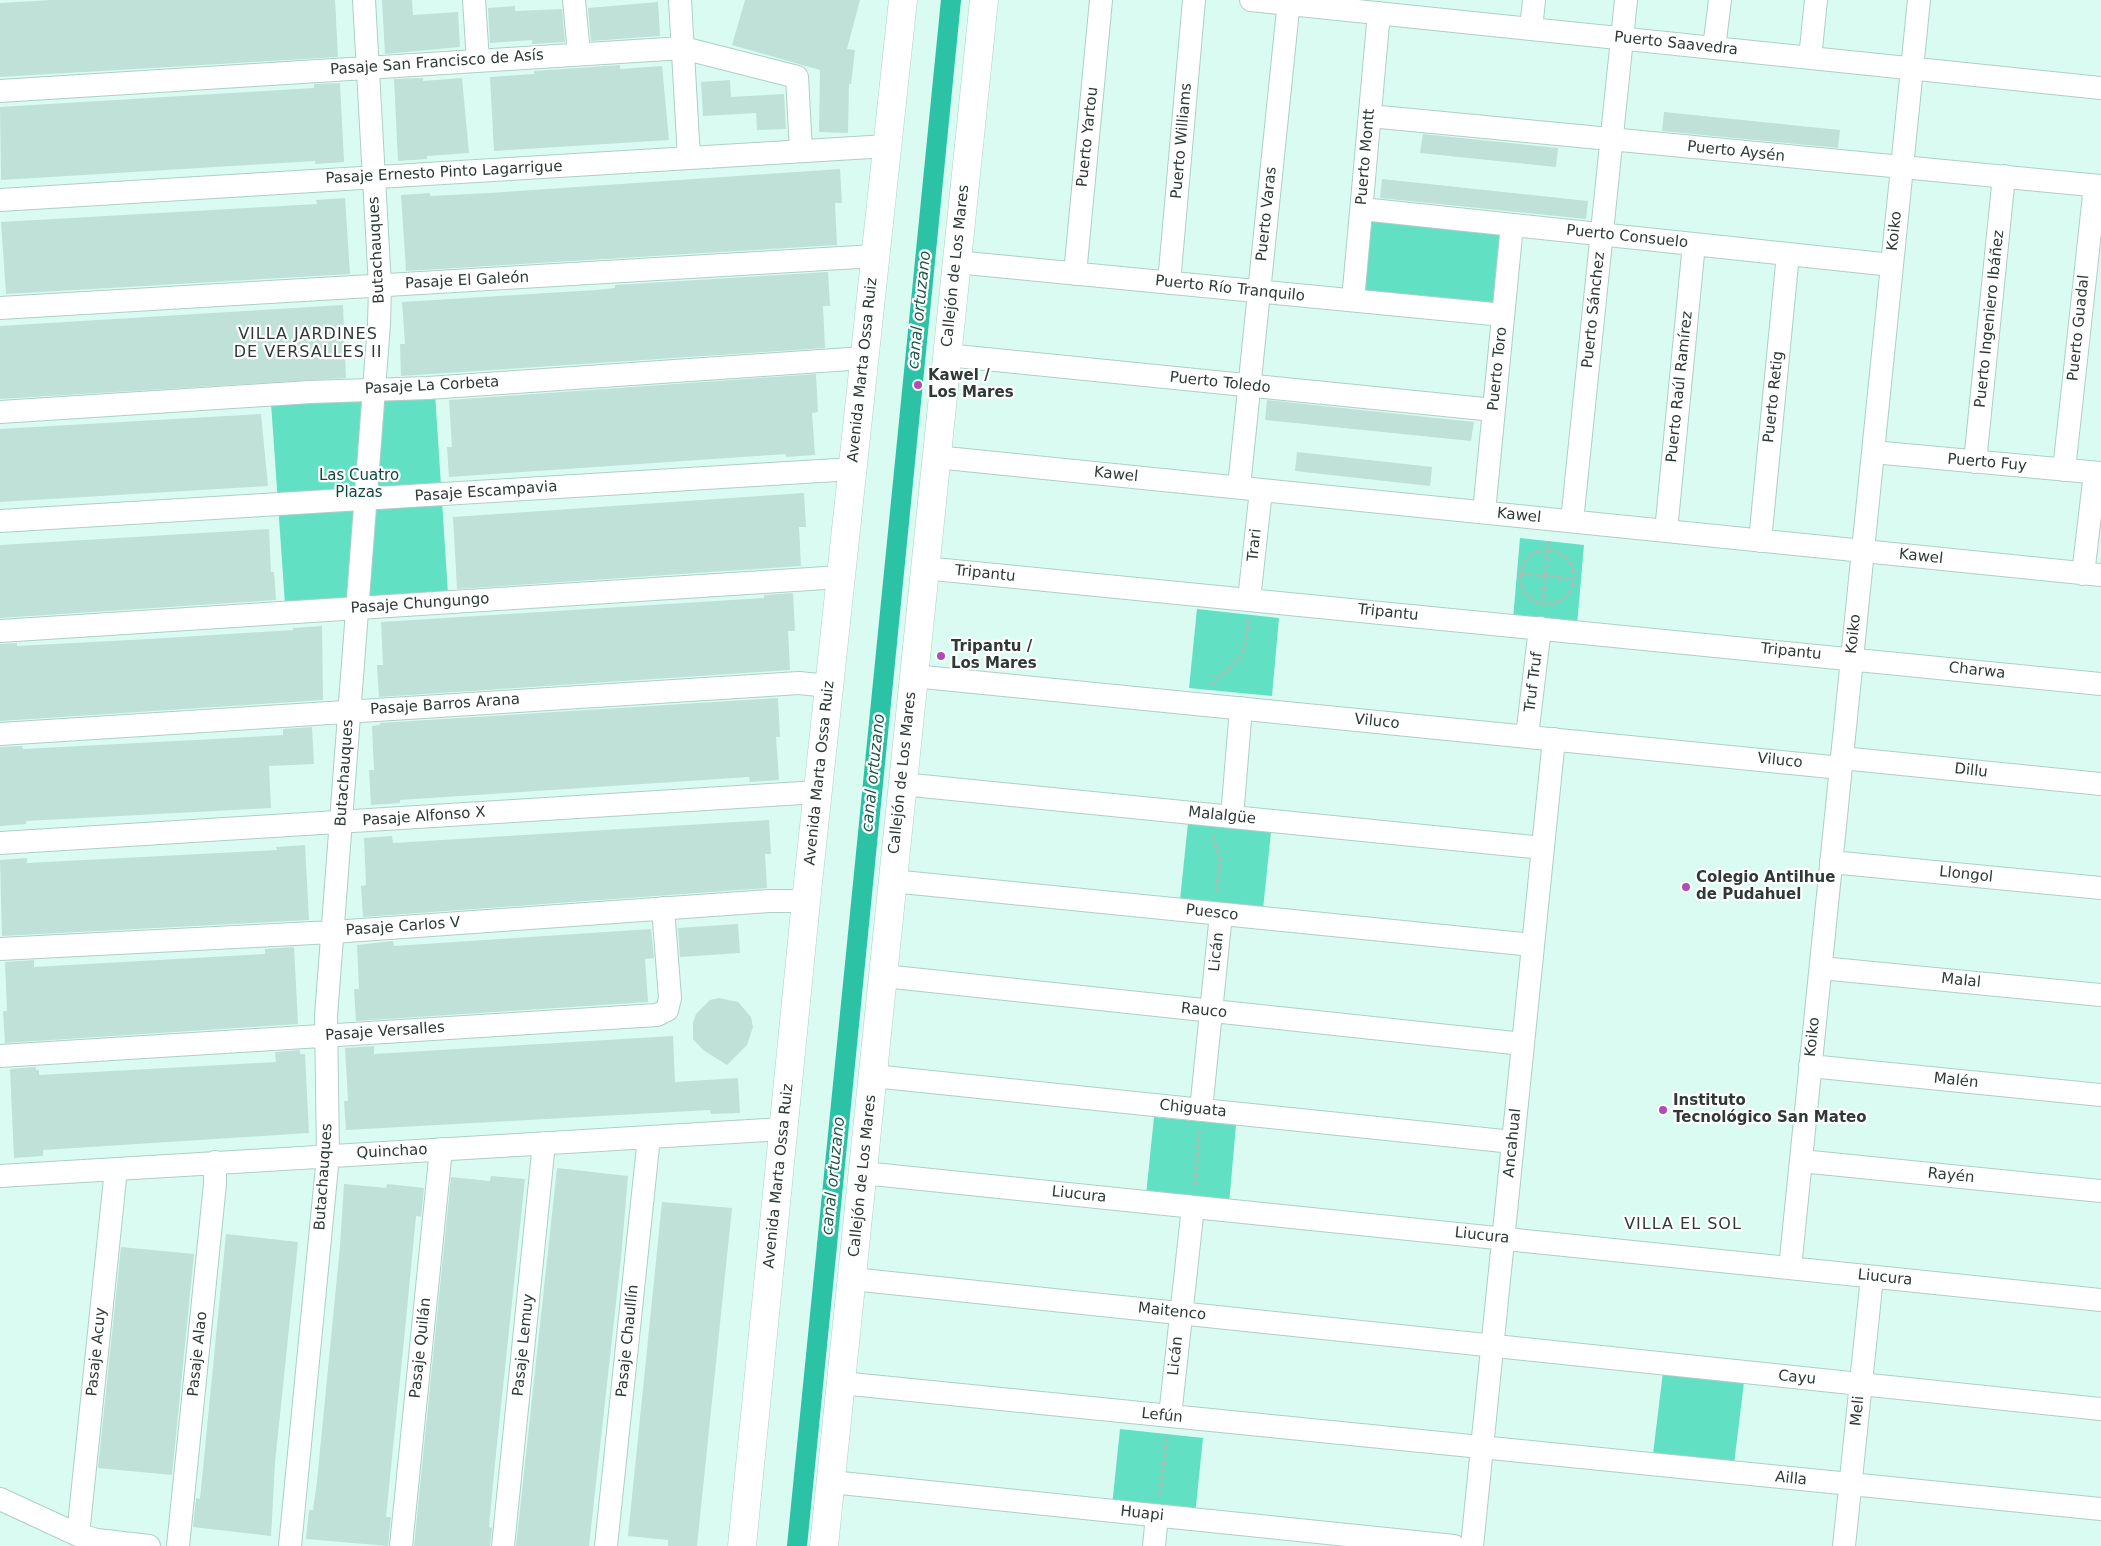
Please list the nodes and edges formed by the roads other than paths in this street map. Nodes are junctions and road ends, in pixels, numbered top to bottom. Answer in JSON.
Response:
{"nodes":[{"id":1,"x":364,"y":0,"type":"edge"},
{"id":2,"x":474,"y":0,"type":"edge"},
{"id":3,"x":574,"y":0,"type":"edge"},
{"id":4,"x":680,"y":0,"type":"edge"},
{"id":5,"x":903,"y":0,"type":"edge"},
{"id":6,"x":984,"y":0,"type":"edge"},
{"id":7,"x":1101,"y":0,"type":"edge"},
{"id":8,"x":1194,"y":0,"type":"edge"},
{"id":9,"x":1251,"y":0,"type":"edge"},
{"id":10,"x":1534,"y":0,"type":"edge"},
{"id":11,"x":1626,"y":0,"type":"edge"},
{"id":12,"x":1720,"y":0,"type":"edge"},
{"id":13,"x":1816,"y":0,"type":"edge"},
{"id":14,"x":1919,"y":0,"type":"edge"},
{"id":15,"x":1289,"y":2,"type":"edge"},
{"id":16,"x":1379,"y":14,"type":"junction"},
{"id":17,"x":1531,"y":29,"type":"junction"},
{"id":18,"x":1622,"y":39,"type":"junction"},
{"id":19,"x":683,"y":48,"type":"junction"},
{"id":20,"x":1714,"y":48,"type":"junction"},
{"id":21,"x":578,"y":54,"type":"junction"},
{"id":22,"x":1810,"y":58,"type":"junction"},
{"id":23,"x":478,"y":61,"type":"junction"},
{"id":24,"x":368,"y":68,"type":"junction"},
{"id":25,"x":1912,"y":68,"type":"junction"},
{"id":26,"x":2101,"y":88,"type":"edge"},
{"id":27,"x":0,"y":90,"type":"edge"},
{"id":28,"x":1370,"y":116,"type":"junction"},
{"id":29,"x":1612,"y":140,"type":"junction"},
{"id":30,"x":887,"y":146,"type":"junction"},
{"id":31,"x":801,"y":151,"type":"junction"},
{"id":32,"x":689,"y":158,"type":"junction"},
{"id":33,"x":1902,"y":166,"type":"junction"},
{"id":34,"x":2004,"y":176,"type":"junction"},
{"id":35,"x":374,"y":177,"type":"junction"},
{"id":36,"x":2098,"y":186,"type":"edge"},
{"id":37,"x":0,"y":200,"type":"edge"},
{"id":38,"x":1362,"y":209,"type":"junction"},
{"id":39,"x":1512,"y":225,"type":"junction"},
{"id":40,"x":1602,"y":234,"type":"junction"},
{"id":41,"x":1694,"y":244,"type":"junction"},
{"id":42,"x":1788,"y":254,"type":"junction"},
{"id":43,"x":875,"y":256,"type":"junction"},
{"id":44,"x":956,"y":262,"type":"junction"},
{"id":45,"x":1892,"y":265,"type":"junction"},
{"id":46,"x":1075,"y":274,"type":"junction"},
{"id":47,"x":1169,"y":283,"type":"junction"},
{"id":48,"x":380,"y":286,"type":"junction"},
{"id":49,"x":1259,"y":291,"type":"junction"},
{"id":50,"x":1353,"y":300,"type":"junction"},
{"id":51,"x":0,"y":308,"type":"edge"},
{"id":52,"x":1503,"y":315,"type":"junction"},
{"id":53,"x":946,"y":355,"type":"junction"},
{"id":54,"x":864,"y":358,"type":"junction"},
{"id":55,"x":1249,"y":386,"type":"junction"},
{"id":56,"x":374,"y":390,"type":"junction"},
{"id":57,"x":1494,"y":410,"type":"junction"},
{"id":58,"x":0,"y":412,"type":"edge"},
{"id":59,"x":1873,"y":452,"type":"junction"},
{"id":60,"x":936,"y":457,"type":"junction"},
{"id":61,"x":1975,"y":462,"type":"junction"},
{"id":62,"x":852,"y":469,"type":"junction"},
{"id":63,"x":2064,"y":470,"type":"junction"},
{"id":64,"x":2098,"y":473,"type":"edge"},
{"id":65,"x":1250,"y":489,"type":"junction"},
{"id":66,"x":366,"y":500,"type":"junction"},
{"id":67,"x":1484,"y":512,"type":"junction"},
{"id":68,"x":1562,"y":520,"type":"junction"},
{"id":69,"x":0,"y":521,"type":"edge"},
{"id":70,"x":1666,"y":531,"type":"junction"},
{"id":71,"x":1760,"y":540,"type":"junction"},
{"id":72,"x":1863,"y":551,"type":"junction"},
{"id":73,"x":924,"y":568,"type":"junction"},
{"id":74,"x":2092,"y":574,"type":"edge"},
{"id":75,"x":841,"y":577,"type":"junction"},
{"id":76,"x":1249,"y":600,"type":"junction"},
{"id":77,"x":358,"y":608,"type":"junction"},
{"id":78,"x":1540,"y":628,"type":"junction"},
{"id":79,"x":0,"y":631,"type":"edge"},
{"id":80,"x":1852,"y":658,"type":"junction"},
{"id":81,"x":913,"y":676,"type":"junction"},
{"id":82,"x":2101,"y":684,"type":"edge"},
{"id":83,"x":829,"y":686,"type":"junction"},
{"id":84,"x":1241,"y":708,"type":"junction"},
{"id":85,"x":350,"y":711,"type":"junction"},
{"id":86,"x":0,"y":734,"type":"edge"},
{"id":87,"x":1527,"y":736,"type":"junction"},
{"id":88,"x":1554,"y":739,"type":"junction"},
{"id":89,"x":1841,"y":763,"type":"junction"},
{"id":90,"x":902,"y":784,"type":"junction"},
{"id":91,"x":2101,"y":784,"type":"edge"},
{"id":92,"x":818,"y":792,"type":"junction"},
{"id":93,"x":1232,"y":817,"type":"junction"},
{"id":94,"x":341,"y":822,"type":"junction"},
{"id":95,"x":0,"y":843,"type":"edge"},
{"id":96,"x":1543,"y":848,"type":"junction"},
{"id":97,"x":1831,"y":862,"type":"junction"},
{"id":98,"x":892,"y":881,"type":"junction"},
{"id":99,"x":2101,"y":888,"type":"edge"},
{"id":100,"x":806,"y":901,"type":"junction"},
{"id":101,"x":663,"y":908,"type":"junction"},
{"id":102,"x":1221,"y":914,"type":"junction"},
{"id":103,"x":333,"y":932,"type":"junction"},
{"id":104,"x":1533,"y":945,"type":"junction"},
{"id":105,"x":0,"y":949,"type":"edge"},
{"id":106,"x":1820,"y":968,"type":"junction"},
{"id":107,"x":884,"y":976,"type":"junction"},
{"id":108,"x":2101,"y":995,"type":"edge"},
{"id":109,"x":1211,"y":1012,"type":"junction"},
{"id":110,"x":326,"y":1035,"type":"junction"},
{"id":111,"x":1523,"y":1044,"type":"junction"},
{"id":112,"x":0,"y":1056,"type":"edge"},
{"id":113,"x":1810,"y":1066,"type":"junction"},
{"id":114,"x":873,"y":1076,"type":"junction"},
{"id":115,"x":2101,"y":1095,"type":"edge"},
{"id":116,"x":1201,"y":1110,"type":"junction"},
{"id":117,"x":783,"y":1129,"type":"junction"},
{"id":118,"x":649,"y":1137,"type":"junction"},
{"id":119,"x":1513,"y":1142,"type":"junction"},
{"id":120,"x":544,"y":1143,"type":"junction"},
{"id":121,"x":441,"y":1149,"type":"junction"},
{"id":122,"x":328,"y":1156,"type":"junction"},
{"id":123,"x":1801,"y":1161,"type":"junction"},
{"id":124,"x":215,"y":1162,"type":"junction"},
{"id":125,"x":116,"y":1169,"type":"junction"},
{"id":126,"x":863,"y":1173,"type":"junction"},
{"id":127,"x":0,"y":1176,"type":"edge"},
{"id":128,"x":2101,"y":1191,"type":"edge"},
{"id":129,"x":1193,"y":1207,"type":"junction"},
{"id":130,"x":1503,"y":1239,"type":"junction"},
{"id":131,"x":1790,"y":1268,"type":"junction"},
{"id":132,"x":1872,"y":1276,"type":"junction"},
{"id":133,"x":852,"y":1279,"type":"junction"},
{"id":134,"x":2101,"y":1300,"type":"edge"},
{"id":135,"x":1181,"y":1312,"type":"junction"},
{"id":136,"x":1493,"y":1344,"type":"junction"},
{"id":137,"x":841,"y":1383,"type":"junction"},
{"id":138,"x":1861,"y":1385,"type":"junction"},
{"id":139,"x":2101,"y":1409,"type":"edge"},
{"id":140,"x":1170,"y":1416,"type":"junction"},
{"id":141,"x":1482,"y":1448,"type":"junction"},
{"id":142,"x":831,"y":1482,"type":"junction"},
{"id":143,"x":1850,"y":1484,"type":"junction"},
{"id":144,"x":0,"y":1499,"type":"edge"},
{"id":145,"x":2101,"y":1509,"type":"edge"},
{"id":146,"x":1157,"y":1516,"type":"junction"},
{"id":147,"x":78,"y":1535,"type":"junction"},
{"id":148,"x":149,"y":1546,"type":"edge"},
{"id":149,"x":178,"y":1546,"type":"edge"},
{"id":150,"x":290,"y":1546,"type":"edge"},
{"id":151,"x":401,"y":1546,"type":"edge"},
{"id":152,"x":504,"y":1546,"type":"edge"},
{"id":153,"x":606,"y":1546,"type":"edge"},
{"id":154,"x":742,"y":1546,"type":"edge"},
{"id":155,"x":824,"y":1546,"type":"edge"},
{"id":156,"x":1154,"y":1546,"type":"edge"},
{"id":157,"x":1454,"y":1546,"type":"edge"},
{"id":158,"x":1472,"y":1546,"type":"edge"},
{"id":159,"x":1844,"y":1546,"type":"edge"}],
"edges":[{"from":1,"to":24,"type":"street","name":"Butachauques"},
{"from":2,"to":23,"type":"street"},
{"from":3,"to":21,"type":"street"},
{"from":4,"to":19,"type":"street"},
{"from":5,"to":30,"type":"street","name":"Avenida Marta Ossa Ruiz"},
{"from":6,"to":44,"type":"street","name":"Callejón de Los Mares"},
{"from":7,"to":46,"type":"street","name":"Puerto Yartou"},
{"from":8,"to":47,"type":"street","name":"Puerto Williams"},
{"from":9,"to":15,"type":"street","name":"Puerto Saavedra"},
{"from":10,"to":17,"type":"street"},
{"from":11,"to":18,"type":"street","name":"Puerto Sánchez"},
{"from":12,"to":20,"type":"street"},
{"from":13,"to":22,"type":"street"},
{"from":14,"to":25,"type":"street","name":"Koiko"},
{"from":15,"to":16,"type":"street","name":"Puerto Saavedra"},
{"from":15,"to":49,"type":"street","name":"Puerto Varas"},
{"from":16,"to":17,"type":"street","name":"Puerto Saavedra"},
{"from":16,"to":28,"type":"street","name":"Puerto Montt"},
{"from":17,"to":18,"type":"street","name":"Puerto Saavedra"},
{"from":18,"to":20,"type":"street","name":"Puerto Saavedra"},
{"from":18,"to":29,"type":"street","name":"Puerto Sánchez"},
{"from":19,"to":21,"type":"street","name":"Pasaje San Francisco de Asís"},
{"from":19,"to":31,"type":"street","name":"Pasaje San Francisco de Asís"},
{"from":19,"to":32,"type":"street"},
{"from":20,"to":22,"type":"street","name":"Puerto Saavedra"},
{"from":21,"to":23,"type":"street","name":"Pasaje San Francisco de Asís"},
{"from":22,"to":25,"type":"street","name":"Puerto Saavedra"},
{"from":23,"to":24,"type":"street","name":"Pasaje San Francisco de Asís"},
{"from":24,"to":27,"type":"street","name":"Pasaje San Francisco de Asís"},
{"from":24,"to":35,"type":"street","name":"Butachauques"},
{"from":25,"to":26,"type":"street","name":"Puerto Saavedra"},
{"from":25,"to":33,"type":"street","name":"Koiko"},
{"from":28,"to":29,"type":"street","name":"Puerto Aysén"},
{"from":28,"to":38,"type":"street","name":"Puerto Montt"},
{"from":29,"to":33,"type":"street","name":"Puerto Aysén"},
{"from":29,"to":40,"type":"street","name":"Puerto Sánchez"},
{"from":30,"to":31,"type":"street","name":"Pasaje Ernesto Pinto Lagarrigue"},
{"from":30,"to":43,"type":"street","name":"Avenida Marta Ossa Ruiz"},
{"from":31,"to":32,"type":"street","name":"Pasaje Ernesto Pinto Lagarrigue"},
{"from":32,"to":35,"type":"street","name":"Pasaje Ernesto Pinto Lagarrigue"},
{"from":33,"to":34,"type":"street","name":"Puerto Aysén"},
{"from":33,"to":45,"type":"street","name":"Koiko"},
{"from":34,"to":36,"type":"street","name":"Puerto Aysén"},
{"from":34,"to":61,"type":"street","name":"Puerto Ingeniero Ibáñez"},
{"from":35,"to":37,"type":"street","name":"Pasaje Ernesto Pinto Lagarrigue"},
{"from":35,"to":48,"type":"street","name":"Butachauques"},
{"from":36,"to":63,"type":"street","name":"Puerto Guadal"},
{"from":38,"to":39,"type":"street","name":"Puerto Consuelo"},
{"from":38,"to":50,"type":"street","name":"Puerto Montt"},
{"from":39,"to":40,"type":"street","name":"Puerto Consuelo"},
{"from":39,"to":52,"type":"street","name":"Puerto Toro"},
{"from":40,"to":41,"type":"street","name":"Puerto Consuelo"},
{"from":40,"to":68,"type":"street","name":"Puerto Sánchez"},
{"from":41,"to":42,"type":"street","name":"Puerto Consuelo"},
{"from":41,"to":70,"type":"street","name":"Puerto Raúl Ramírez"},
{"from":42,"to":45,"type":"street","name":"Puerto Consuelo"},
{"from":42,"to":71,"type":"street","name":"Puerto Retig"},
{"from":43,"to":48,"type":"street","name":"Pasaje El Galeón"},
{"from":43,"to":54,"type":"street","name":"Avenida Marta Ossa Ruiz"},
{"from":44,"to":46,"type":"street","name":"Puerto Río Tranquilo"},
{"from":44,"to":53,"type":"street","name":"Callejón de Los Mares"},
{"from":45,"to":59,"type":"street","name":"Koiko"},
{"from":46,"to":47,"type":"street","name":"Puerto Río Tranquilo"},
{"from":47,"to":49,"type":"street","name":"Puerto Río Tranquilo"},
{"from":48,"to":51,"type":"street","name":"Pasaje El Galeón"},
{"from":48,"to":56,"type":"street","name":"Butachauques"},
{"from":49,"to":50,"type":"street","name":"Puerto Río Tranquilo"},
{"from":49,"to":55,"type":"street","name":"Puerto Varas"},
{"from":50,"to":52,"type":"street","name":"Puerto Río Tranquilo"},
{"from":52,"to":57,"type":"street","name":"Puerto Toro"},
{"from":53,"to":55,"type":"street","name":"Puerto Toledo"},
{"from":53,"to":60,"type":"street","name":"Callejón de Los Mares"},
{"from":54,"to":56,"type":"street","name":"Pasaje La Corbeta"},
{"from":54,"to":62,"type":"street","name":"Avenida Marta Ossa Ruiz"},
{"from":55,"to":57,"type":"street","name":"Puerto Toledo"},
{"from":55,"to":65,"type":"street","name":"Puerto Varas"},
{"from":56,"to":58,"type":"street","name":"Pasaje La Corbeta"},
{"from":56,"to":66,"type":"street","name":"Butachauques"},
{"from":57,"to":67,"type":"street","name":"Puerto Toro"},
{"from":59,"to":61,"type":"street","name":"Puerto Fuy"},
{"from":59,"to":72,"type":"street","name":"Koiko"},
{"from":60,"to":65,"type":"street","name":"Kawel"},
{"from":60,"to":73,"type":"street","name":"Callejón de Los Mares"},
{"from":61,"to":63,"type":"street","name":"Puerto Fuy"},
{"from":62,"to":66,"type":"street","name":"Pasaje Escampavia"},
{"from":62,"to":75,"type":"street","name":"Avenida Marta Ossa Ruiz"},
{"from":63,"to":64,"type":"street","name":"Puerto Fuy"},
{"from":64,"to":74,"type":"street"},
{"from":65,"to":67,"type":"street","name":"Kawel"},
{"from":65,"to":76,"type":"street","name":"Trari"},
{"from":66,"to":69,"type":"street","name":"Pasaje Escampavia"},
{"from":66,"to":77,"type":"street","name":"Butachauques"},
{"from":67,"to":68,"type":"street","name":"Kawel"},
{"from":68,"to":70,"type":"street","name":"Kawel"},
{"from":70,"to":71,"type":"street","name":"Kawel"},
{"from":71,"to":72,"type":"street","name":"Kawel"},
{"from":72,"to":74,"type":"street","name":"Kawel"},
{"from":72,"to":80,"type":"street","name":"Koiko"},
{"from":73,"to":76,"type":"street","name":"Tripantu"},
{"from":73,"to":81,"type":"street","name":"Callejón de Los Mares"},
{"from":75,"to":77,"type":"street","name":"Pasaje Chungungo"},
{"from":75,"to":83,"type":"street","name":"Avenida Marta Ossa Ruiz"},
{"from":76,"to":78,"type":"street","name":"Tripantu"},
{"from":77,"to":79,"type":"street","name":"Pasaje Chungungo"},
{"from":77,"to":85,"type":"street","name":"Butachauques"},
{"from":78,"to":80,"type":"street","name":"Tripantu"},
{"from":78,"to":87,"type":"street","name":"Truf Truf"},
{"from":80,"to":82,"type":"street","name":"Charwa"},
{"from":80,"to":89,"type":"street","name":"Koiko"},
{"from":81,"to":84,"type":"street","name":"Viluco"},
{"from":81,"to":90,"type":"street","name":"Callejón de Los Mares"},
{"from":83,"to":85,"type":"street","name":"Pasaje Barros Arana"},
{"from":83,"to":92,"type":"street","name":"Avenida Marta Ossa Ruiz"},
{"from":84,"to":87,"type":"street","name":"Viluco"},
{"from":84,"to":93,"type":"street"},
{"from":85,"to":86,"type":"street","name":"Pasaje Barros Arana"},
{"from":85,"to":94,"type":"street","name":"Butachauques"},
{"from":87,"to":88,"type":"street","name":"Viluco"},
{"from":88,"to":89,"type":"street","name":"Viluco"},
{"from":88,"to":96,"type":"street","name":"Ancahual"},
{"from":89,"to":91,"type":"street","name":"Dillu"},
{"from":89,"to":97,"type":"street","name":"Koiko"},
{"from":90,"to":93,"type":"street","name":"Malalgüe"},
{"from":90,"to":98,"type":"street","name":"Callejón de Los Mares"},
{"from":92,"to":94,"type":"street","name":"Pasaje Alfonso X"},
{"from":92,"to":100,"type":"street","name":"Avenida Marta Ossa Ruiz"},
{"from":93,"to":96,"type":"street","name":"Malalgüe"},
{"from":94,"to":95,"type":"street","name":"Pasaje Alfonso X"},
{"from":94,"to":103,"type":"street","name":"Butachauques"},
{"from":96,"to":104,"type":"street","name":"Ancahual"},
{"from":97,"to":99,"type":"street","name":"Llongol"},
{"from":97,"to":106,"type":"street","name":"Koiko"},
{"from":98,"to":102,"type":"street","name":"Puesco"},
{"from":98,"to":107,"type":"street","name":"Callejón de Los Mares"},
{"from":100,"to":101,"type":"street","name":"Pasaje Carlos V"},
{"from":100,"to":117,"type":"street","name":"Avenida Marta Ossa Ruiz"},
{"from":101,"to":103,"type":"street","name":"Pasaje Carlos V"},
{"from":101,"to":110,"type":"street","name":"Pasaje Versalles"},
{"from":102,"to":104,"type":"street","name":"Puesco"},
{"from":102,"to":109,"type":"street","name":"Licán"},
{"from":103,"to":105,"type":"street","name":"Pasaje Carlos V"},
{"from":103,"to":110,"type":"street","name":"Butachauques"},
{"from":104,"to":111,"type":"street","name":"Ancahual"},
{"from":106,"to":108,"type":"street","name":"Malal"},
{"from":106,"to":113,"type":"street","name":"Koiko"},
{"from":107,"to":109,"type":"street","name":"Rauco"},
{"from":107,"to":114,"type":"street","name":"Callejón de Los Mares"},
{"from":109,"to":111,"type":"street","name":"Rauco"},
{"from":109,"to":116,"type":"street","name":"Licán"},
{"from":110,"to":112,"type":"street","name":"Pasaje Versalles"},
{"from":110,"to":122,"type":"street","name":"Butachauques"},
{"from":111,"to":119,"type":"street","name":"Ancahual"},
{"from":113,"to":115,"type":"street","name":"Malén"},
{"from":113,"to":123,"type":"street","name":"Koiko"},
{"from":114,"to":116,"type":"street","name":"Chiguata"},
{"from":114,"to":126,"type":"street","name":"Callejón de Los Mares"},
{"from":116,"to":119,"type":"street","name":"Chiguata"},
{"from":117,"to":118,"type":"street","name":"Quinchao"},
{"from":117,"to":154,"type":"street","name":"Avenida Marta Ossa Ruiz"},
{"from":118,"to":120,"type":"street","name":"Quinchao"},
{"from":118,"to":153,"type":"street","name":"Pasaje Chaullín"},
{"from":119,"to":130,"type":"street","name":"Ancahual"},
{"from":120,"to":121,"type":"street","name":"Quinchao"},
{"from":120,"to":152,"type":"street","name":"Pasaje Lemuy"},
{"from":121,"to":122,"type":"street","name":"Quinchao"},
{"from":121,"to":151,"type":"street","name":"Pasaje Quilán"},
{"from":122,"to":124,"type":"street","name":"Quinchao"},
{"from":122,"to":150,"type":"street","name":"Butachauques"},
{"from":123,"to":128,"type":"street","name":"Rayén"},
{"from":123,"to":131,"type":"street","name":"Koiko"},
{"from":124,"to":125,"type":"street","name":"Quinchao"},
{"from":124,"to":149,"type":"street","name":"Pasaje Alao"},
{"from":125,"to":127,"type":"street","name":"Quinchao"},
{"from":125,"to":147,"type":"street","name":"Pasaje Acuy"},
{"from":126,"to":129,"type":"street","name":"Liucura"},
{"from":126,"to":133,"type":"street","name":"Callejón de Los Mares"},
{"from":129,"to":130,"type":"street","name":"Liucura"},
{"from":129,"to":135,"type":"street","name":"Licán"},
{"from":130,"to":131,"type":"street","name":"Liucura"},
{"from":130,"to":136,"type":"street","name":"Ancahual"},
{"from":131,"to":132,"type":"street","name":"Liucura"},
{"from":132,"to":134,"type":"street","name":"Liucura"},
{"from":132,"to":138,"type":"street","name":"Meli"},
{"from":133,"to":135,"type":"street","name":"Maitenco"},
{"from":133,"to":137,"type":"street","name":"Callejón de Los Mares"},
{"from":135,"to":136,"type":"street","name":"Maitenco"},
{"from":135,"to":140,"type":"street","name":"Licán"},
{"from":136,"to":138,"type":"street","name":"Cayu"},
{"from":136,"to":141,"type":"street","name":"Ancahual"},
{"from":137,"to":140,"type":"street","name":"Lefún"},
{"from":137,"to":142,"type":"street","name":"Callejón de Los Mares"},
{"from":138,"to":139,"type":"street","name":"Cayu"},
{"from":138,"to":143,"type":"street","name":"Meli"},
{"from":140,"to":141,"type":"street","name":"Lefún"},
{"from":141,"to":143,"type":"street","name":"Ailla"},
{"from":141,"to":158,"type":"street","name":"Ancahual"},
{"from":142,"to":146,"type":"street","name":"Huapi"},
{"from":142,"to":155,"type":"street","name":"Callejón de Los Mares"},
{"from":143,"to":145,"type":"street","name":"Ailla"},
{"from":143,"to":159,"type":"street","name":"Meli"},
{"from":144,"to":147,"type":"street"},
{"from":146,"to":156,"type":"street"},
{"from":146,"to":157,"type":"street","name":"Huapi"},
{"from":147,"to":148,"type":"street"}]}
